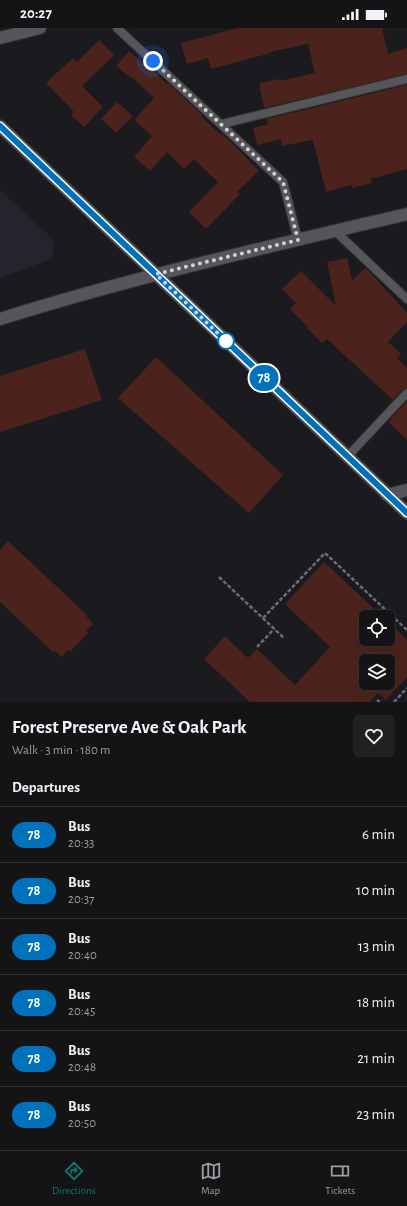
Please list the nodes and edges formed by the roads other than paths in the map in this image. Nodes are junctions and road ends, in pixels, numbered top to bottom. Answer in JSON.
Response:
{"nodes":[{"id":1,"x":40,"y":28,"type":"edge"},
{"id":2,"x":117,"y":28,"type":"edge"},
{"id":3,"x":0,"y":38,"type":"edge"},
{"id":4,"x":407,"y":78,"type":"edge"},
{"id":5,"x":222,"y":124,"type":"junction"},
{"id":6,"x":0,"y":126,"type":"edge"},
{"id":7,"x":407,"y":214,"type":"edge"},
{"id":8,"x":335,"y":231,"type":"junction"},
{"id":9,"x":298,"y":240,"type":"junction"},
{"id":10,"x":156,"y":274,"type":"junction"},
{"id":11,"x":407,"y":299,"type":"edge"},
{"id":12,"x":0,"y":320,"type":"edge"},
{"id":13,"x":407,"y":393,"type":"edge"},
{"id":14,"x":347,"y":457,"type":"junction"},
{"id":15,"x":407,"y":490,"type":"edge"},
{"id":16,"x":387,"y":495,"type":"junction"},
{"id":17,"x":407,"y":514,"type":"edge"}],
"edges":[{"from":1,"to":3,"type":"main road"},
{"from":2,"to":5,"type":"lane"},
{"from":4,"to":5,"type":"lane"},
{"from":5,"to":9,"type":"lane"},
{"from":6,"to":10,"type":"main road"},
{"from":7,"to":8,"type":"main road"},
{"from":8,"to":9,"type":"main road"},
{"from":8,"to":11,"type":"lane"},
{"from":9,"to":10,"type":"main road"},
{"from":10,"to":12,"type":"main road"},
{"from":10,"to":14,"type":"main road"},
{"from":13,"to":14,"type":"lane"},
{"from":14,"to":16,"type":"main road"},
{"from":15,"to":16,"type":"main road"},
{"from":16,"to":17,"type":"main road"}]}
